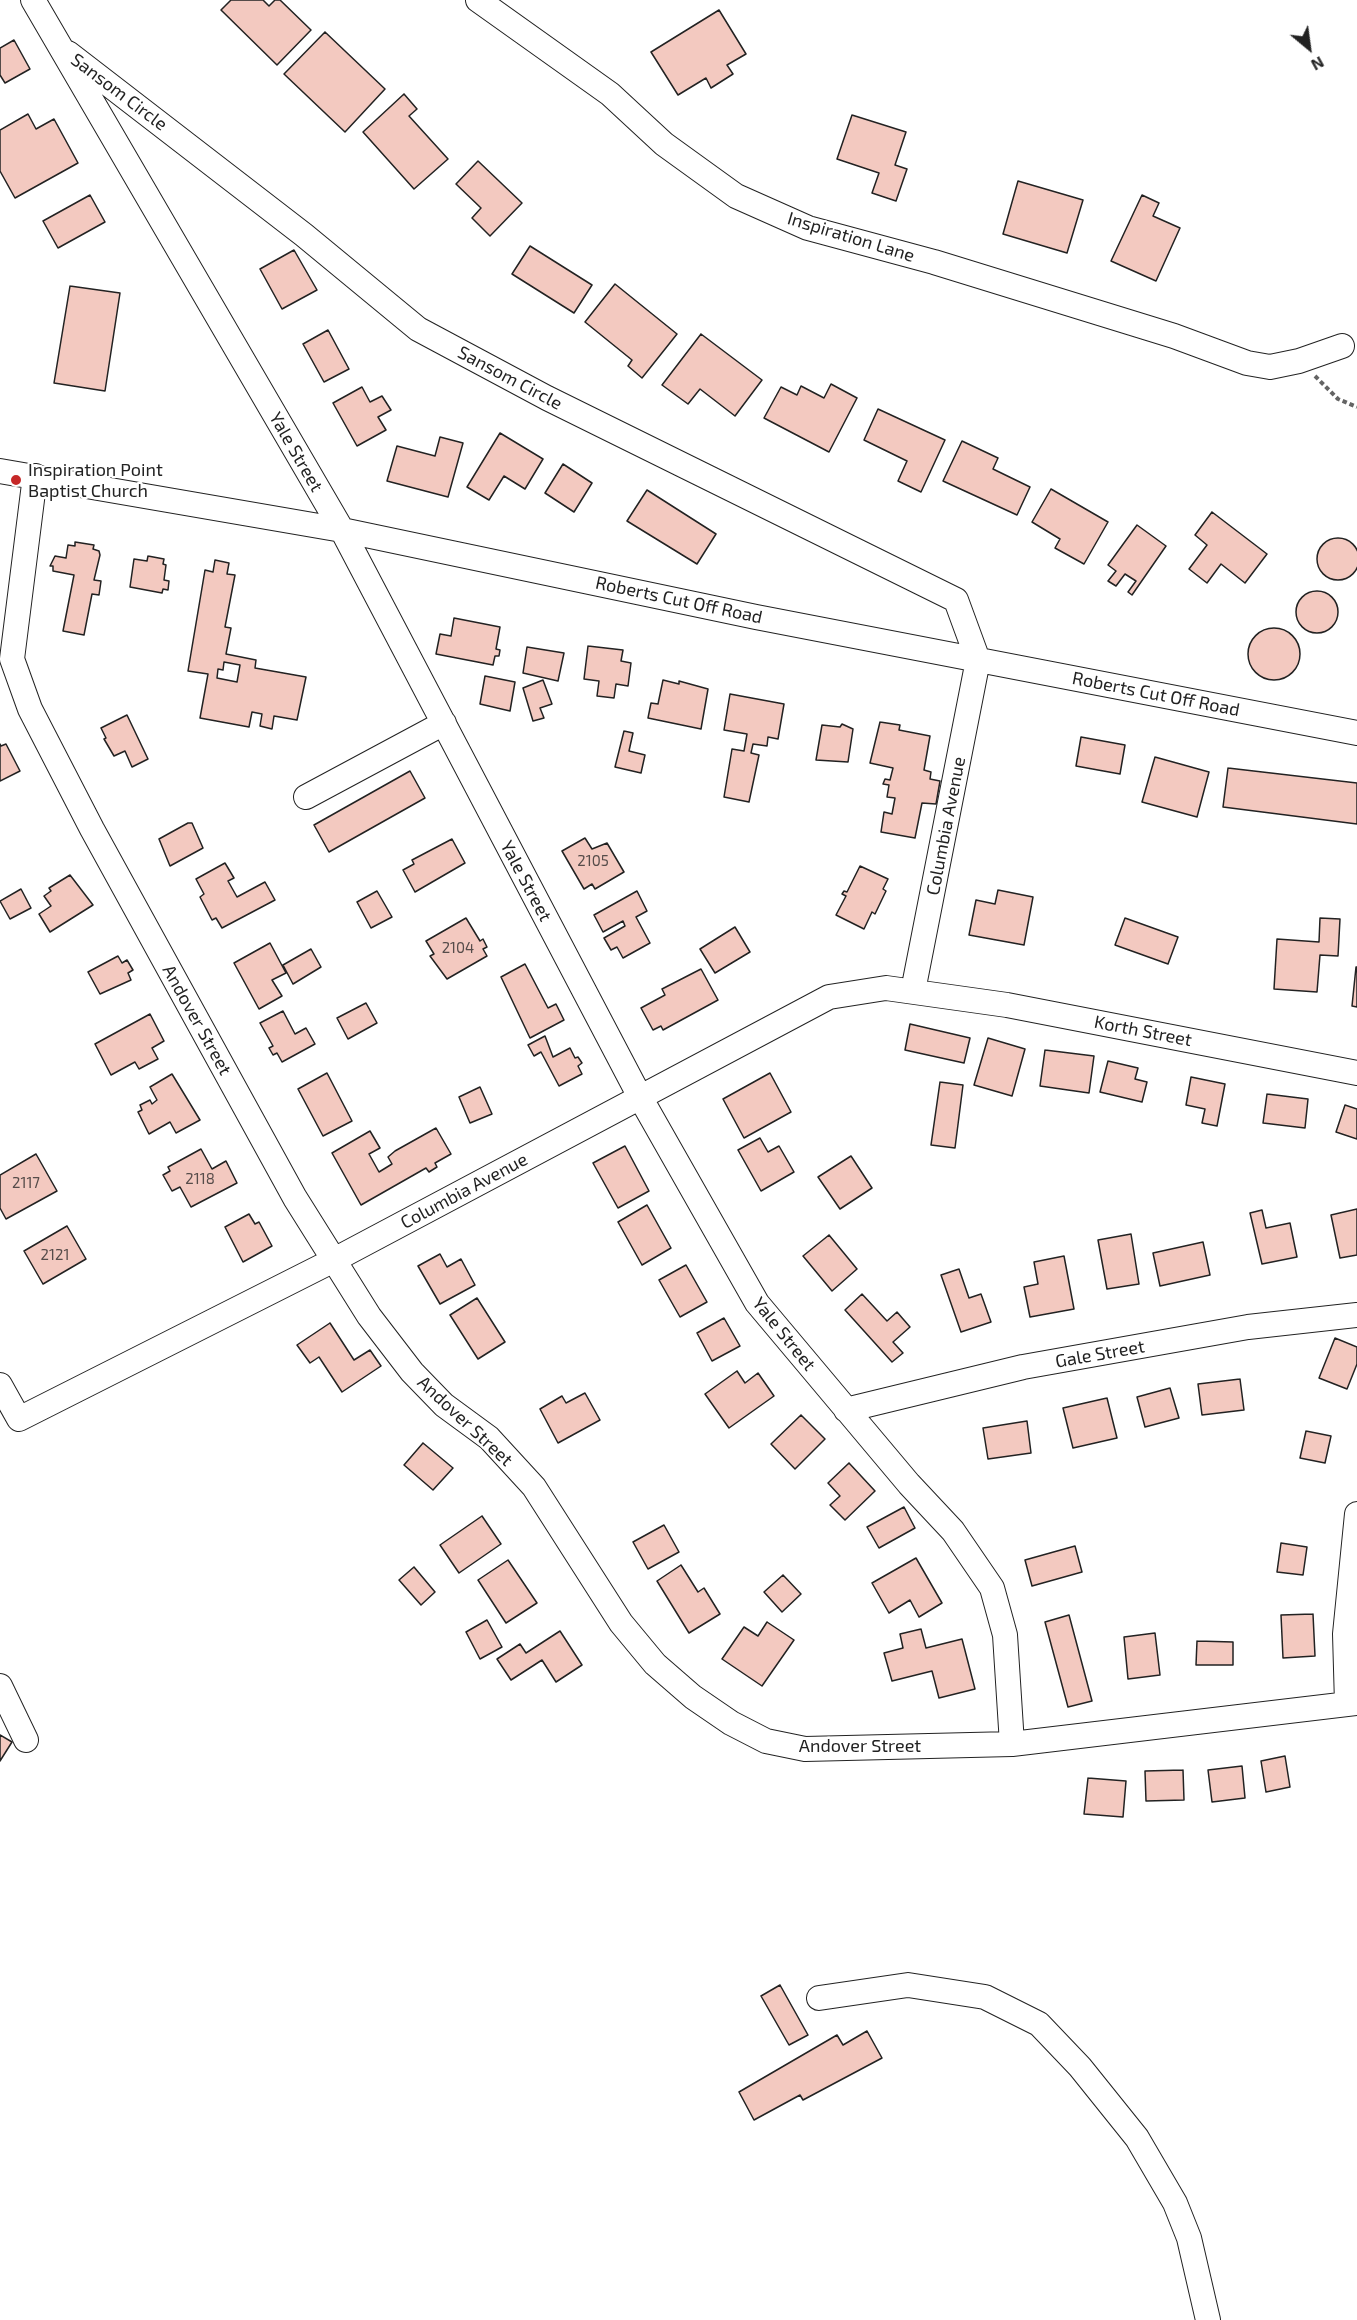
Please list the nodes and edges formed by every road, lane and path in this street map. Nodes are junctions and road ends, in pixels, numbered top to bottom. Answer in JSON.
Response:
{"nodes":[{"id":1,"x":33,"y":0,"type":"edge"},
{"id":2,"x":478,"y":0,"type":"edge"},
{"id":3,"x":58,"y":46,"type":"junction"},
{"id":4,"x":1342,"y":346,"type":"dead end"},
{"id":5,"x":1299,"y":361,"type":"junction"},
{"id":6,"x":1357,"y":407,"type":"edge"},
{"id":7,"x":0,"y":471,"type":"edge"},
{"id":8,"x":35,"y":476,"type":"junction"},
{"id":9,"x":342,"y":530,"type":"junction"},
{"id":10,"x":978,"y":660,"type":"junction"},
{"id":11,"x":444,"y":723,"type":"junction"},
{"id":12,"x":1357,"y":733,"type":"edge"},
{"id":13,"x":306,"y":797,"type":"dead end"},
{"id":14,"x":921,"y":992,"type":"junction"},
{"id":15,"x":1357,"y":1073,"type":"edge"},
{"id":16,"x":640,"y":1097,"type":"junction"},
{"id":17,"x":334,"y":1260,"type":"junction"},
{"id":18,"x":1357,"y":1315,"type":"edge"},
{"id":19,"x":0,"y":1385,"type":"edge"},
{"id":20,"x":846,"y":1410,"type":"junction"},
{"id":21,"x":1357,"y":1514,"type":"edge"},
{"id":22,"x":0,"y":1686,"type":"edge"},
{"id":23,"x":1352,"y":1704,"type":"edge"},
{"id":24,"x":26,"y":1740,"type":"dead end"},
{"id":25,"x":1012,"y":1744,"type":"junction"},
{"id":26,"x":819,"y":1998,"type":"dead end"},
{"id":27,"x":1208,"y":2320,"type":"edge"}],
"edges":[{"from":1,"to":3,"type":"street","name":"Yale Street"},
{"from":2,"to":5,"type":"street","name":"Inspiration Lane"},
{"from":3,"to":9,"type":"street","name":"Yale Street"},
{"from":3,"to":10,"type":"street","name":"Sansom Circle"},
{"from":4,"to":5,"type":"street","name":"Inspiration Lane"},
{"from":5,"to":6,"type":"path"},
{"from":7,"to":8,"type":"street","name":"Roberts Cut Off Road"},
{"from":8,"to":9,"type":"street","name":"Roberts Cut Off Road"},
{"from":8,"to":17,"type":"street","name":"Andover Street"},
{"from":9,"to":10,"type":"street","name":"Roberts Cut Off Road"},
{"from":9,"to":11,"type":"street","name":"Yale Street"},
{"from":10,"to":12,"type":"street","name":"Roberts Cut Off Road"},
{"from":10,"to":14,"type":"street","name":"Columbia Avenue"},
{"from":11,"to":13,"type":"street"},
{"from":11,"to":16,"type":"street","name":"Yale Street"},
{"from":14,"to":15,"type":"street","name":"Korth Street"},
{"from":14,"to":16,"type":"street","name":"Columbia Avenue"},
{"from":16,"to":17,"type":"street","name":"Columbia Avenue"},
{"from":16,"to":20,"type":"street","name":"Yale Street"},
{"from":17,"to":19,"type":"street","name":"Columbia Avenue"},
{"from":17,"to":25,"type":"street","name":"Andover Street"},
{"from":18,"to":20,"type":"street","name":"Gale Street"},
{"from":20,"to":25,"type":"street","name":"Yale Street"},
{"from":21,"to":23,"type":"street"},
{"from":22,"to":24,"type":"street"},
{"from":23,"to":25,"type":"street","name":"Andover Street"},
{"from":26,"to":27,"type":"street"}]}
